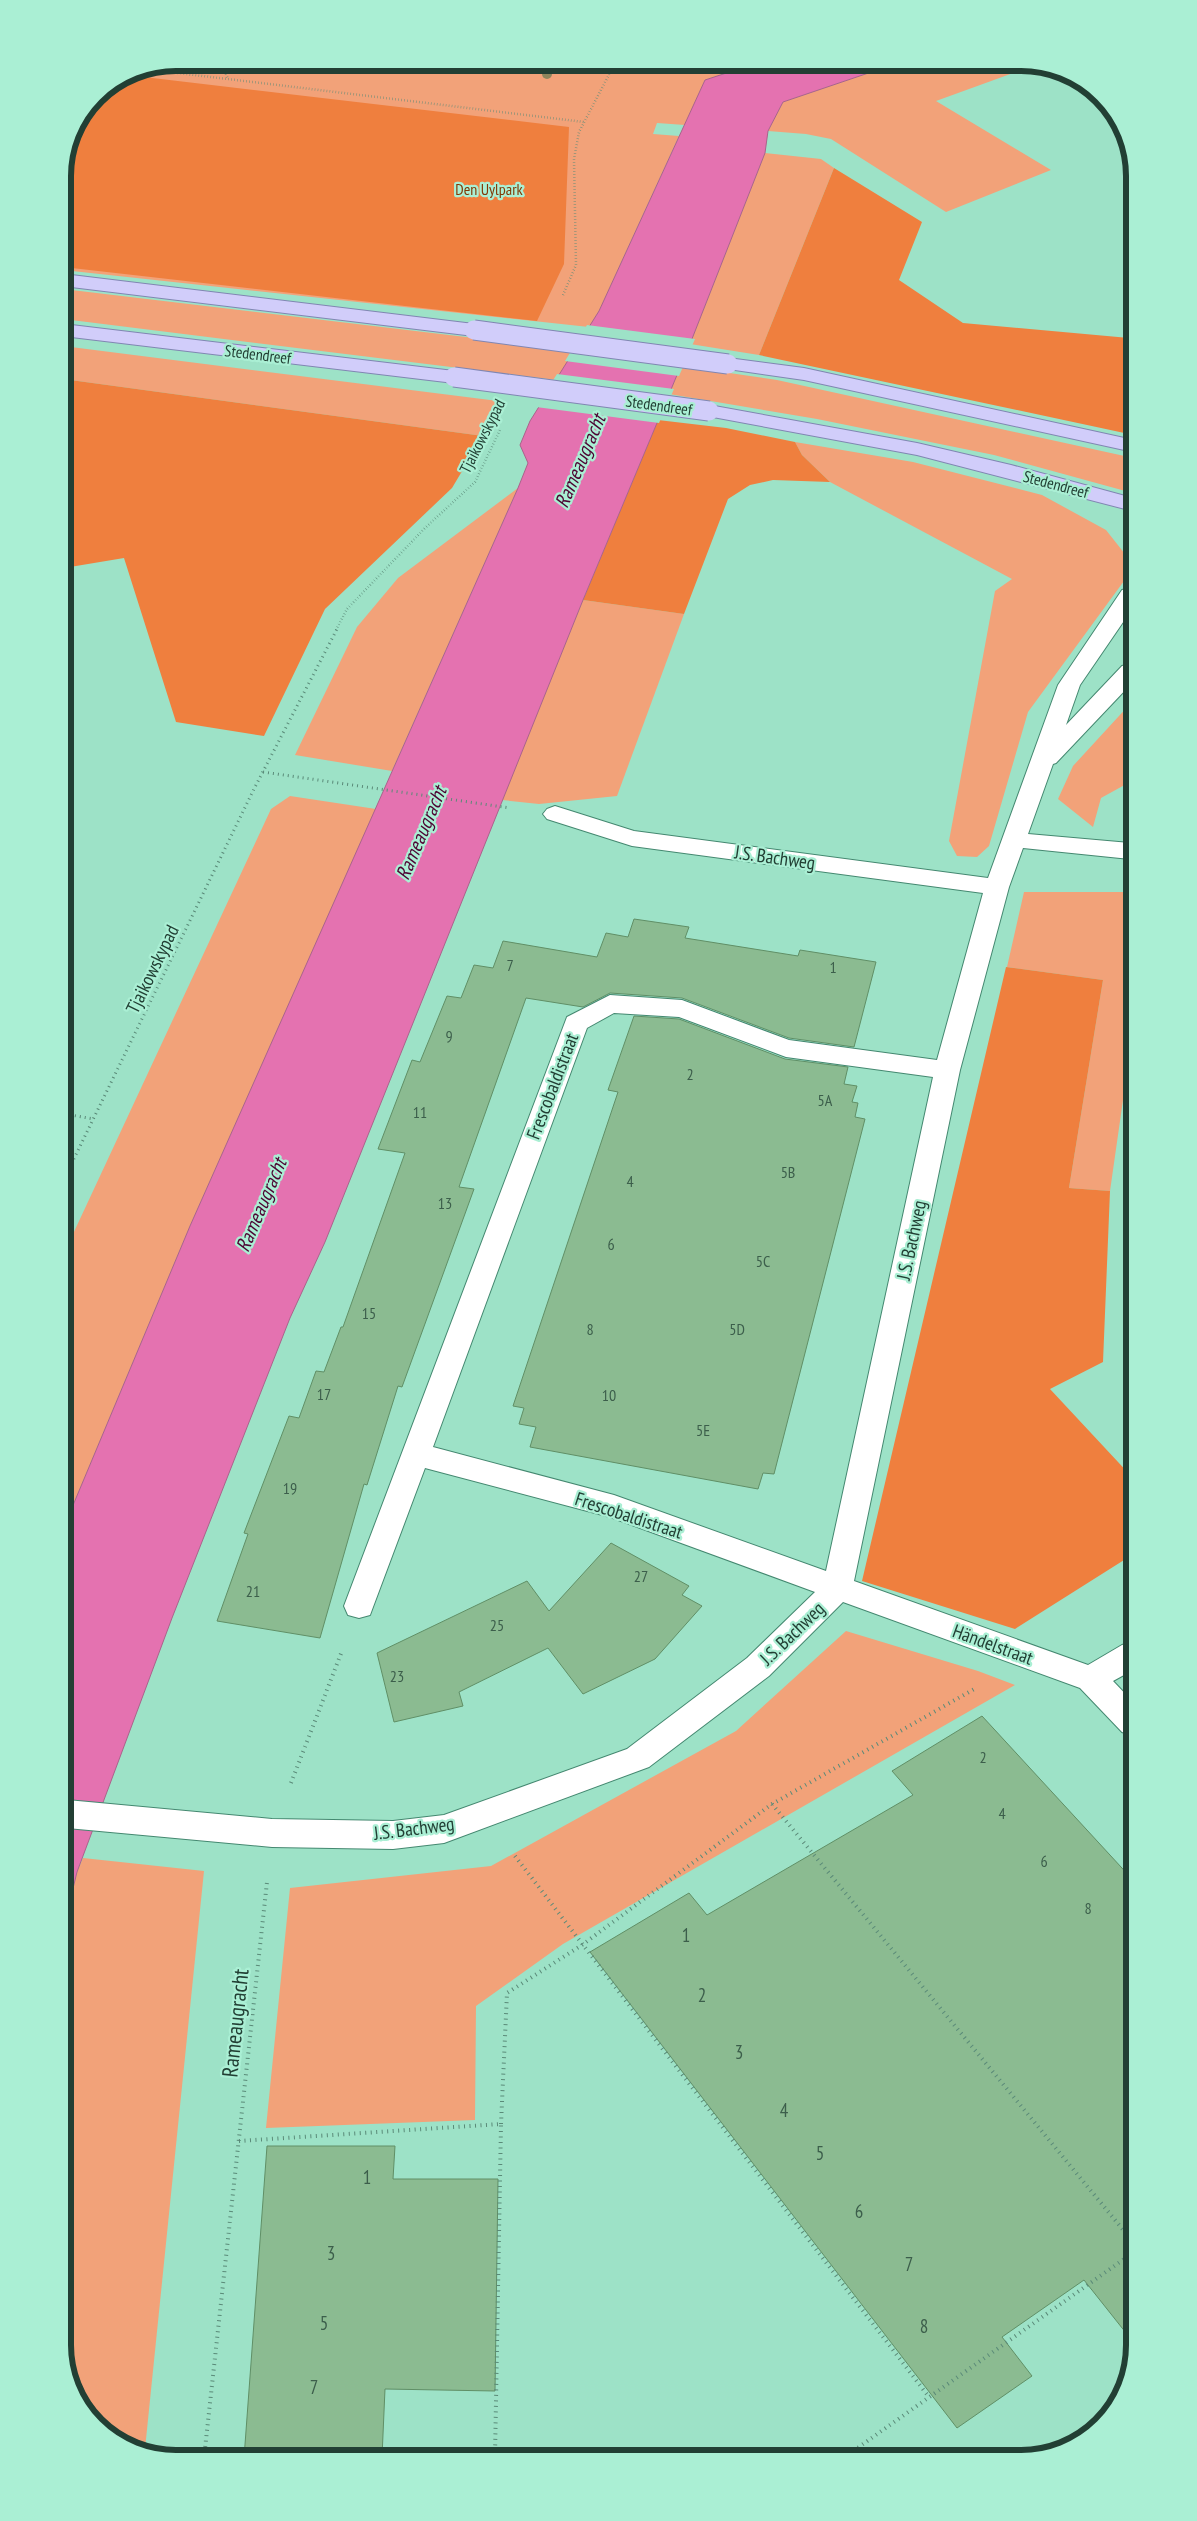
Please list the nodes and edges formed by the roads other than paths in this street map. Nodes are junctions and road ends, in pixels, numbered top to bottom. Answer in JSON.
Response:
{"nodes":[{"id":1,"x":71,"y":281,"type":"edge"},
{"id":2,"x":71,"y":331,"type":"edge"},
{"id":3,"x":1126,"y":444,"type":"edge"},
{"id":4,"x":1126,"y":503,"type":"edge"},
{"id":5,"x":1126,"y":600,"type":"edge"},
{"id":6,"x":1126,"y":675,"type":"edge"},
{"id":7,"x":1042,"y":765,"type":"junction"},
{"id":8,"x":555,"y":814,"type":"road end"},
{"id":9,"x":1015,"y":840,"type":"junction"},
{"id":10,"x":1126,"y":851,"type":"edge"},
{"id":11,"x":997,"y":887,"type":"junction"},
{"id":12,"x":947,"y":1070,"type":"junction"},
{"id":13,"x":416,"y":1454,"type":"junction"},
{"id":14,"x":838,"y":1588,"type":"junction"},
{"id":15,"x":359,"y":1606,"type":"road end"},
{"id":16,"x":1126,"y":1658,"type":"edge"},
{"id":17,"x":1091,"y":1679,"type":"junction"},
{"id":18,"x":1126,"y":1716,"type":"edge"},
{"id":19,"x":71,"y":1814,"type":"edge"}],
"edges":[{"from":1,"to":3,"type":"main road","bridge":true},
{"from":2,"to":4,"type":"main road","name":"Stedendreef","bridge":true},
{"from":5,"to":7,"type":"street","name":"J.S. Bachweg"},
{"from":6,"to":7,"type":"street","name":"J.S. Bachweg"},
{"from":7,"to":9,"type":"street","name":"J.S. Bachweg"},
{"from":8,"to":11,"type":"street","name":"J.S. Bachweg"},
{"from":9,"to":10,"type":"street"},
{"from":9,"to":11,"type":"street","name":"J.S. Bachweg"},
{"from":11,"to":12,"type":"street","name":"J.S. Bachweg"},
{"from":12,"to":13,"type":"street","name":"Frescobaldistraat"},
{"from":12,"to":14,"type":"street","name":"J.S. Bachweg"},
{"from":13,"to":14,"type":"street","name":"Frescobaldistraat"},
{"from":13,"to":15,"type":"street","name":"Frescobaldistraat"},
{"from":14,"to":17,"type":"street","name":"Händelstraat"},
{"from":14,"to":19,"type":"street","name":"J.S. Bachweg"},
{"from":16,"to":17,"type":"street"},
{"from":17,"to":18,"type":"street","name":"Händelstraat"}]}
